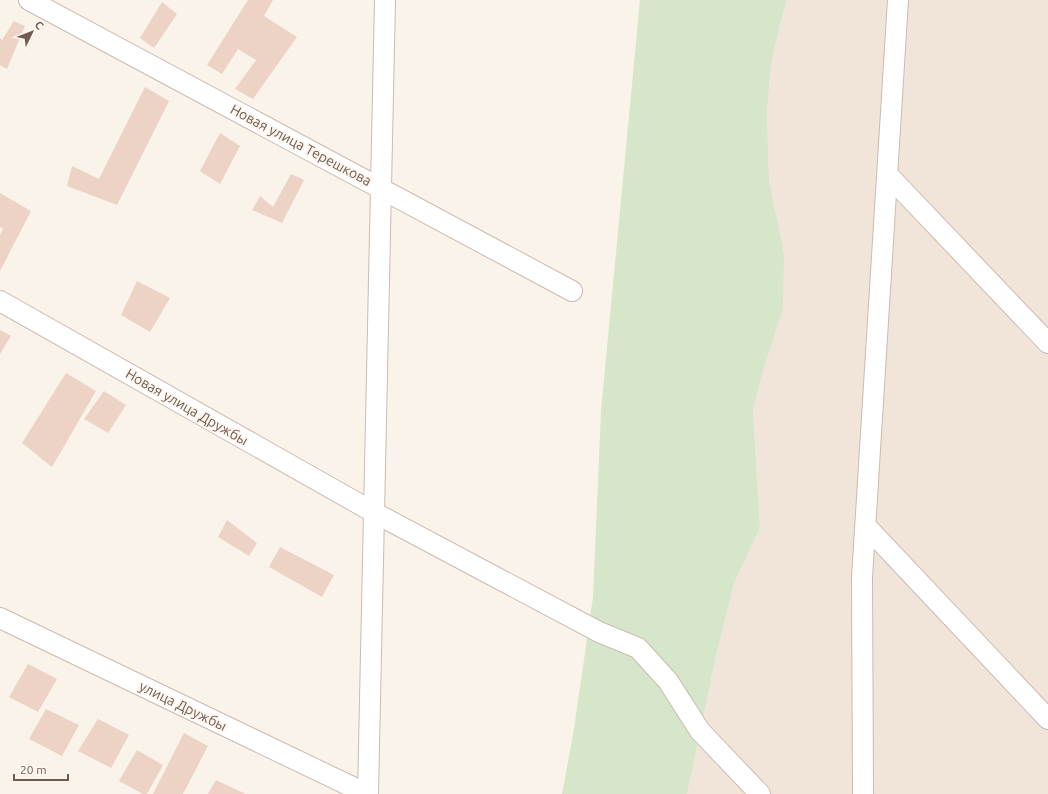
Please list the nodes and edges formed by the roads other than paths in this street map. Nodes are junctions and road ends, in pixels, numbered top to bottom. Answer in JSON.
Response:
{"nodes":[{"id":1,"x":29,"y":0,"type":"edge"},
{"id":2,"x":385,"y":0,"type":"edge"},
{"id":3,"x":898,"y":0,"type":"edge"},
{"id":4,"x":888,"y":175,"type":"junction"},
{"id":5,"x":382,"y":188,"type":"junction"},
{"id":6,"x":572,"y":291,"type":"dead end"},
{"id":7,"x":0,"y":301,"type":"edge"},
{"id":8,"x":1048,"y":343,"type":"edge"},
{"id":9,"x":374,"y":513,"type":"junction"},
{"id":10,"x":866,"y":526,"type":"junction"},
{"id":11,"x":0,"y":618,"type":"edge"},
{"id":12,"x":1048,"y":719,"type":"edge"},
{"id":13,"x":367,"y":794,"type":"edge"},
{"id":14,"x":760,"y":794,"type":"edge"},
{"id":15,"x":863,"y":794,"type":"edge"}],
"edges":[{"from":1,"to":5,"type":"street","name":"Новая улица Терешкова"},
{"from":2,"to":5,"type":"street"},
{"from":3,"to":4,"type":"street"},
{"from":4,"to":8,"type":"street"},
{"from":4,"to":10,"type":"street"},
{"from":5,"to":6,"type":"street","name":"Новая улица Терешкова"},
{"from":5,"to":9,"type":"street"},
{"from":7,"to":9,"type":"street","name":"Новая улица Дружбы"},
{"from":9,"to":13,"type":"street"},
{"from":9,"to":14,"type":"street","name":"Новая улица Дружбы"},
{"from":10,"to":12,"type":"street"},
{"from":10,"to":15,"type":"street"},
{"from":11,"to":13,"type":"street","name":"улица Дружбы"}]}
